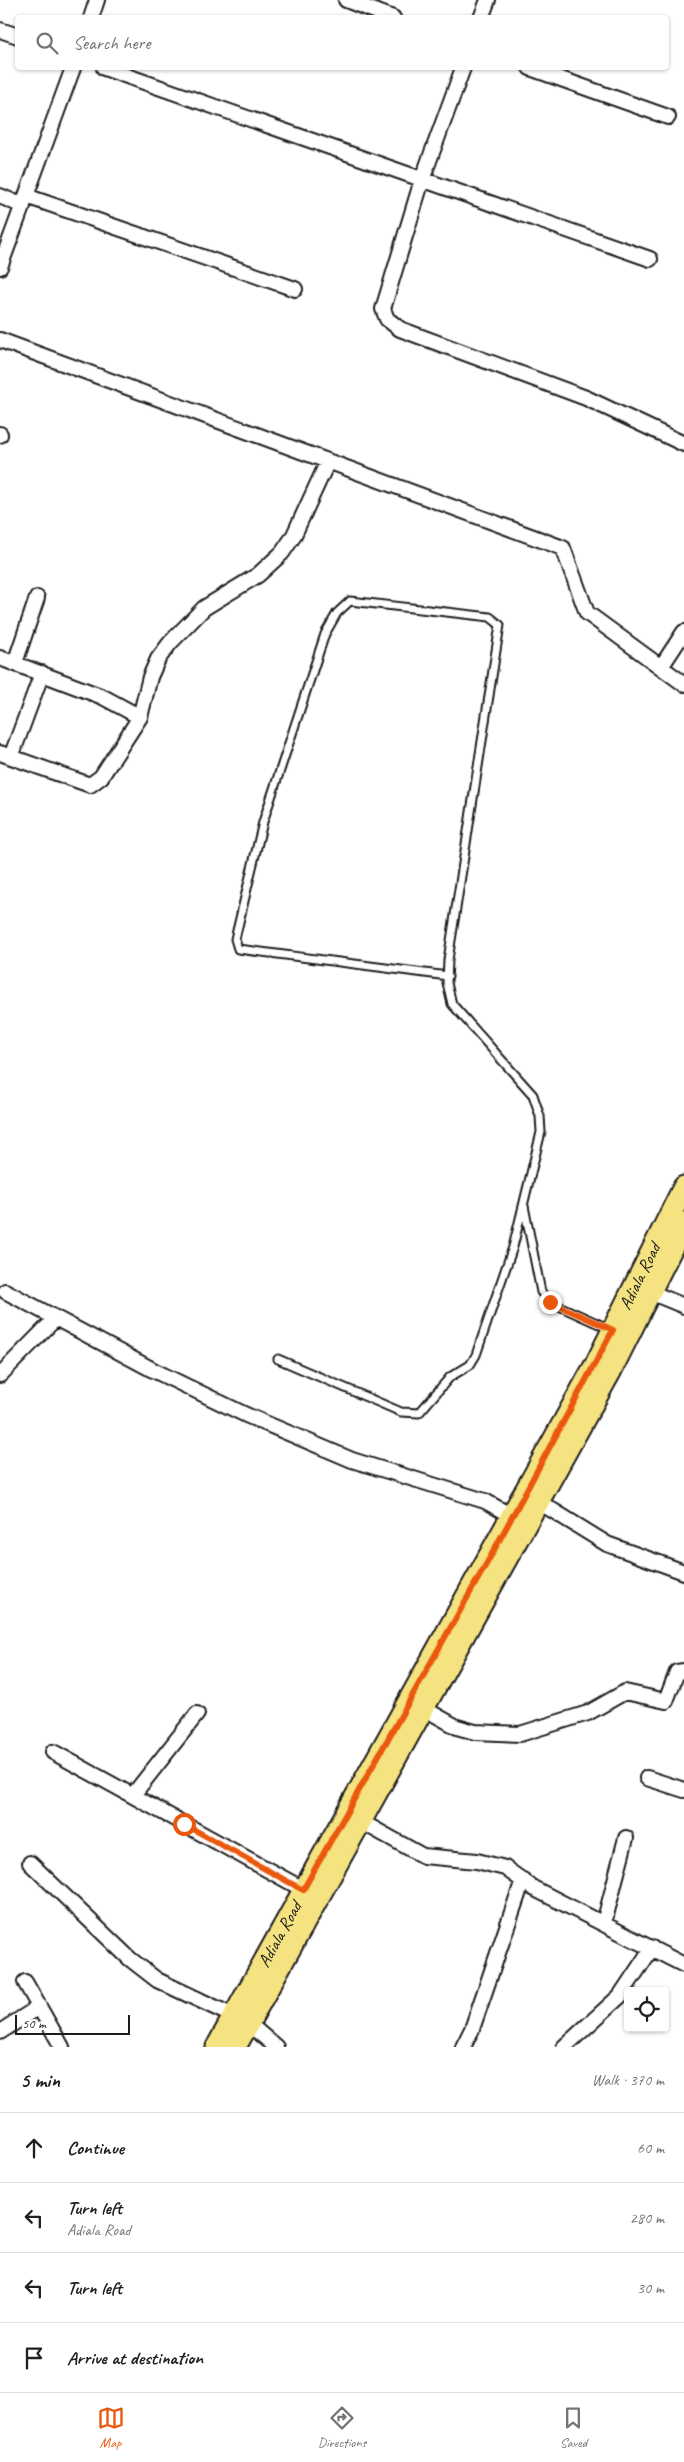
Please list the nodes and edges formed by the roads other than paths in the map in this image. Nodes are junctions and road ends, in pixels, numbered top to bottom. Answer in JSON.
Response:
{"nodes":[{"id":1,"x":98,"y":0,"type":"edge"},
{"id":2,"x":346,"y":0,"type":"edge"},
{"id":3,"x":488,"y":0,"type":"edge"},
{"id":4,"x":92,"y":15,"type":"edge"},
{"id":5,"x":385,"y":15,"type":"edge"},
{"id":6,"x":482,"y":15,"type":"edge"},
{"id":7,"x":0,"y":30,"type":"edge"},
{"id":8,"x":15,"y":35,"type":"edge"},
{"id":9,"x":72,"y":70,"type":"edge"},
{"id":10,"x":110,"y":70,"type":"edge"},
{"id":11,"x":462,"y":70,"type":"edge"},
{"id":12,"x":536,"y":70,"type":"edge"},
{"id":13,"x":668,"y":117,"type":"dead end"},
{"id":14,"x":422,"y":180,"type":"junction"},
{"id":15,"x":0,"y":196,"type":"edge"},
{"id":16,"x":24,"y":201,"type":"junction"},
{"id":17,"x":650,"y":259,"type":"dead end"},
{"id":18,"x":0,"y":267,"type":"edge"},
{"id":19,"x":296,"y":289,"type":"dead end"},
{"id":20,"x":0,"y":340,"type":"edge"},
{"id":21,"x":684,"y":444,"type":"edge"},
{"id":22,"x":328,"y":461,"type":"junction"},
{"id":23,"x":37,"y":598,"type":"dead end"},
{"id":24,"x":684,"y":632,"type":"edge"},
{"id":25,"x":0,"y":658,"type":"edge"},
{"id":26,"x":14,"y":664,"type":"junction"},
{"id":27,"x":661,"y":667,"type":"junction"},
{"id":28,"x":42,"y":673,"type":"junction"},
{"id":29,"x":684,"y":684,"type":"edge"},
{"id":30,"x":140,"y":717,"type":"junction"},
{"id":31,"x":6,"y":755,"type":"edge"},
{"id":32,"x":448,"y":976,"type":"junction"},
{"id":33,"x":684,"y":1187,"type":"edge"},
{"id":34,"x":523,"y":1203,"type":"junction"},
{"id":35,"x":684,"y":1223,"type":"edge"},
{"id":36,"x":5,"y":1291,"type":"dead end"},
{"id":37,"x":650,"y":1292,"type":"junction"},
{"id":38,"x":684,"y":1306,"type":"edge"},
{"id":39,"x":56,"y":1318,"type":"junction"},
{"id":40,"x":613,"y":1330,"type":"junction"},
{"id":41,"x":278,"y":1359,"type":"dead end"},
{"id":42,"x":0,"y":1375,"type":"edge"},
{"id":43,"x":539,"y":1502,"type":"junction"},
{"id":44,"x":520,"y":1520,"type":"junction"},
{"id":45,"x":684,"y":1572,"type":"edge"},
{"id":46,"x":684,"y":1671,"type":"edge"},
{"id":47,"x":423,"y":1708,"type":"junction"},
{"id":48,"x":197,"y":1714,"type":"dead end"},
{"id":49,"x":53,"y":1752,"type":"dead end"},
{"id":50,"x":647,"y":1778,"type":"dead end"},
{"id":51,"x":684,"y":1790,"type":"edge"},
{"id":52,"x":133,"y":1795,"type":"junction"},
{"id":53,"x":360,"y":1820,"type":"junction"},
{"id":54,"x":626,"y":1838,"type":"dead end"},
{"id":55,"x":30,"y":1863,"type":"dead end"},
{"id":56,"x":523,"y":1880,"type":"junction"},
{"id":57,"x":310,"y":1894,"type":"junction"},
{"id":58,"x":604,"y":1923,"type":"junction"},
{"id":59,"x":652,"y":1948,"type":"junction"},
{"id":60,"x":684,"y":1965,"type":"edge"},
{"id":61,"x":25,"y":1982,"type":"dead end"},
{"id":62,"x":39,"y":2006,"type":"junction"},
{"id":63,"x":241,"y":2019,"type":"junction"},
{"id":64,"x":0,"y":2032,"type":"edge"},
{"id":65,"x":62,"y":2047,"type":"edge"},
{"id":66,"x":217,"y":2047,"type":"edge"},
{"id":67,"x":235,"y":2047,"type":"edge"},
{"id":68,"x":276,"y":2047,"type":"edge"},
{"id":69,"x":462,"y":2047,"type":"edge"},
{"id":70,"x":564,"y":2047,"type":"edge"}],
"edges":[{"from":1,"to":4,"type":"street"},
{"from":2,"to":5,"type":"street"},
{"from":3,"to":6,"type":"street"},
{"from":7,"to":8,"type":"street"},
{"from":9,"to":16,"type":"street"},
{"from":10,"to":14,"type":"street"},
{"from":11,"to":14,"type":"street"},
{"from":12,"to":13,"type":"street"},
{"from":14,"to":17,"type":"street"},
{"from":14,"to":21,"type":"street"},
{"from":15,"to":16,"type":"street"},
{"from":16,"to":18,"type":"street"},
{"from":16,"to":19,"type":"street"},
{"from":20,"to":22,"type":"street"},
{"from":22,"to":27,"type":"street"},
{"from":22,"to":30,"type":"street"},
{"from":23,"to":26,"type":"street"},
{"from":24,"to":27,"type":"street"},
{"from":25,"to":26,"type":"street"},
{"from":26,"to":28,"type":"street"},
{"from":27,"to":29,"type":"street"},
{"from":28,"to":30,"type":"street"},
{"from":28,"to":31,"type":"street"},
{"from":30,"to":31,"type":"street"},
{"from":32,"to":32,"type":"lane"},
{"from":32,"to":34,"type":"lane"},
{"from":33,"to":40,"type":"main road","name":"Adiala Road"},
{"from":34,"to":40,"type":"lane"},
{"from":34,"to":41,"type":"lane"},
{"from":35,"to":37,"type":"main road","name":"Adiala Road"},
{"from":36,"to":39,"type":"street"},
{"from":37,"to":38,"type":"street"},
{"from":37,"to":43,"type":"main road","name":"Adiala Road"},
{"from":39,"to":42,"type":"street"},
{"from":39,"to":44,"type":"street"},
{"from":40,"to":44,"type":"main road","name":"Adiala Road"},
{"from":43,"to":44,"type":"main road","name":"Adiala Road"},
{"from":43,"to":45,"type":"street"},
{"from":44,"to":47,"type":"main road","name":"Adiala Road"},
{"from":44,"to":57,"type":"main road","name":"Adiala Road"},
{"from":46,"to":47,"type":"street"},
{"from":47,"to":53,"type":"main road","name":"Adiala Road"},
{"from":48,"to":52,"type":"street"},
{"from":49,"to":52,"type":"street"},
{"from":50,"to":51,"type":"street"},
{"from":52,"to":57,"type":"street"},
{"from":53,"to":56,"type":"street"},
{"from":53,"to":57,"type":"main road","name":"Adiala Road"},
{"from":54,"to":58,"type":"street"},
{"from":55,"to":63,"type":"street"},
{"from":56,"to":58,"type":"street"},
{"from":56,"to":69,"type":"street"},
{"from":57,"to":63,"type":"main road","name":"Adiala Road"},
{"from":58,"to":59,"type":"street"},
{"from":59,"to":60,"type":"street"},
{"from":59,"to":70,"type":"street"},
{"from":61,"to":62,"type":"street"},
{"from":62,"to":64,"type":"street"},
{"from":62,"to":65,"type":"street"},
{"from":63,"to":66,"type":"main road","name":"Adiala Road"},
{"from":63,"to":67,"type":"main road","name":"Adiala Road"},
{"from":63,"to":68,"type":"street"}]}
